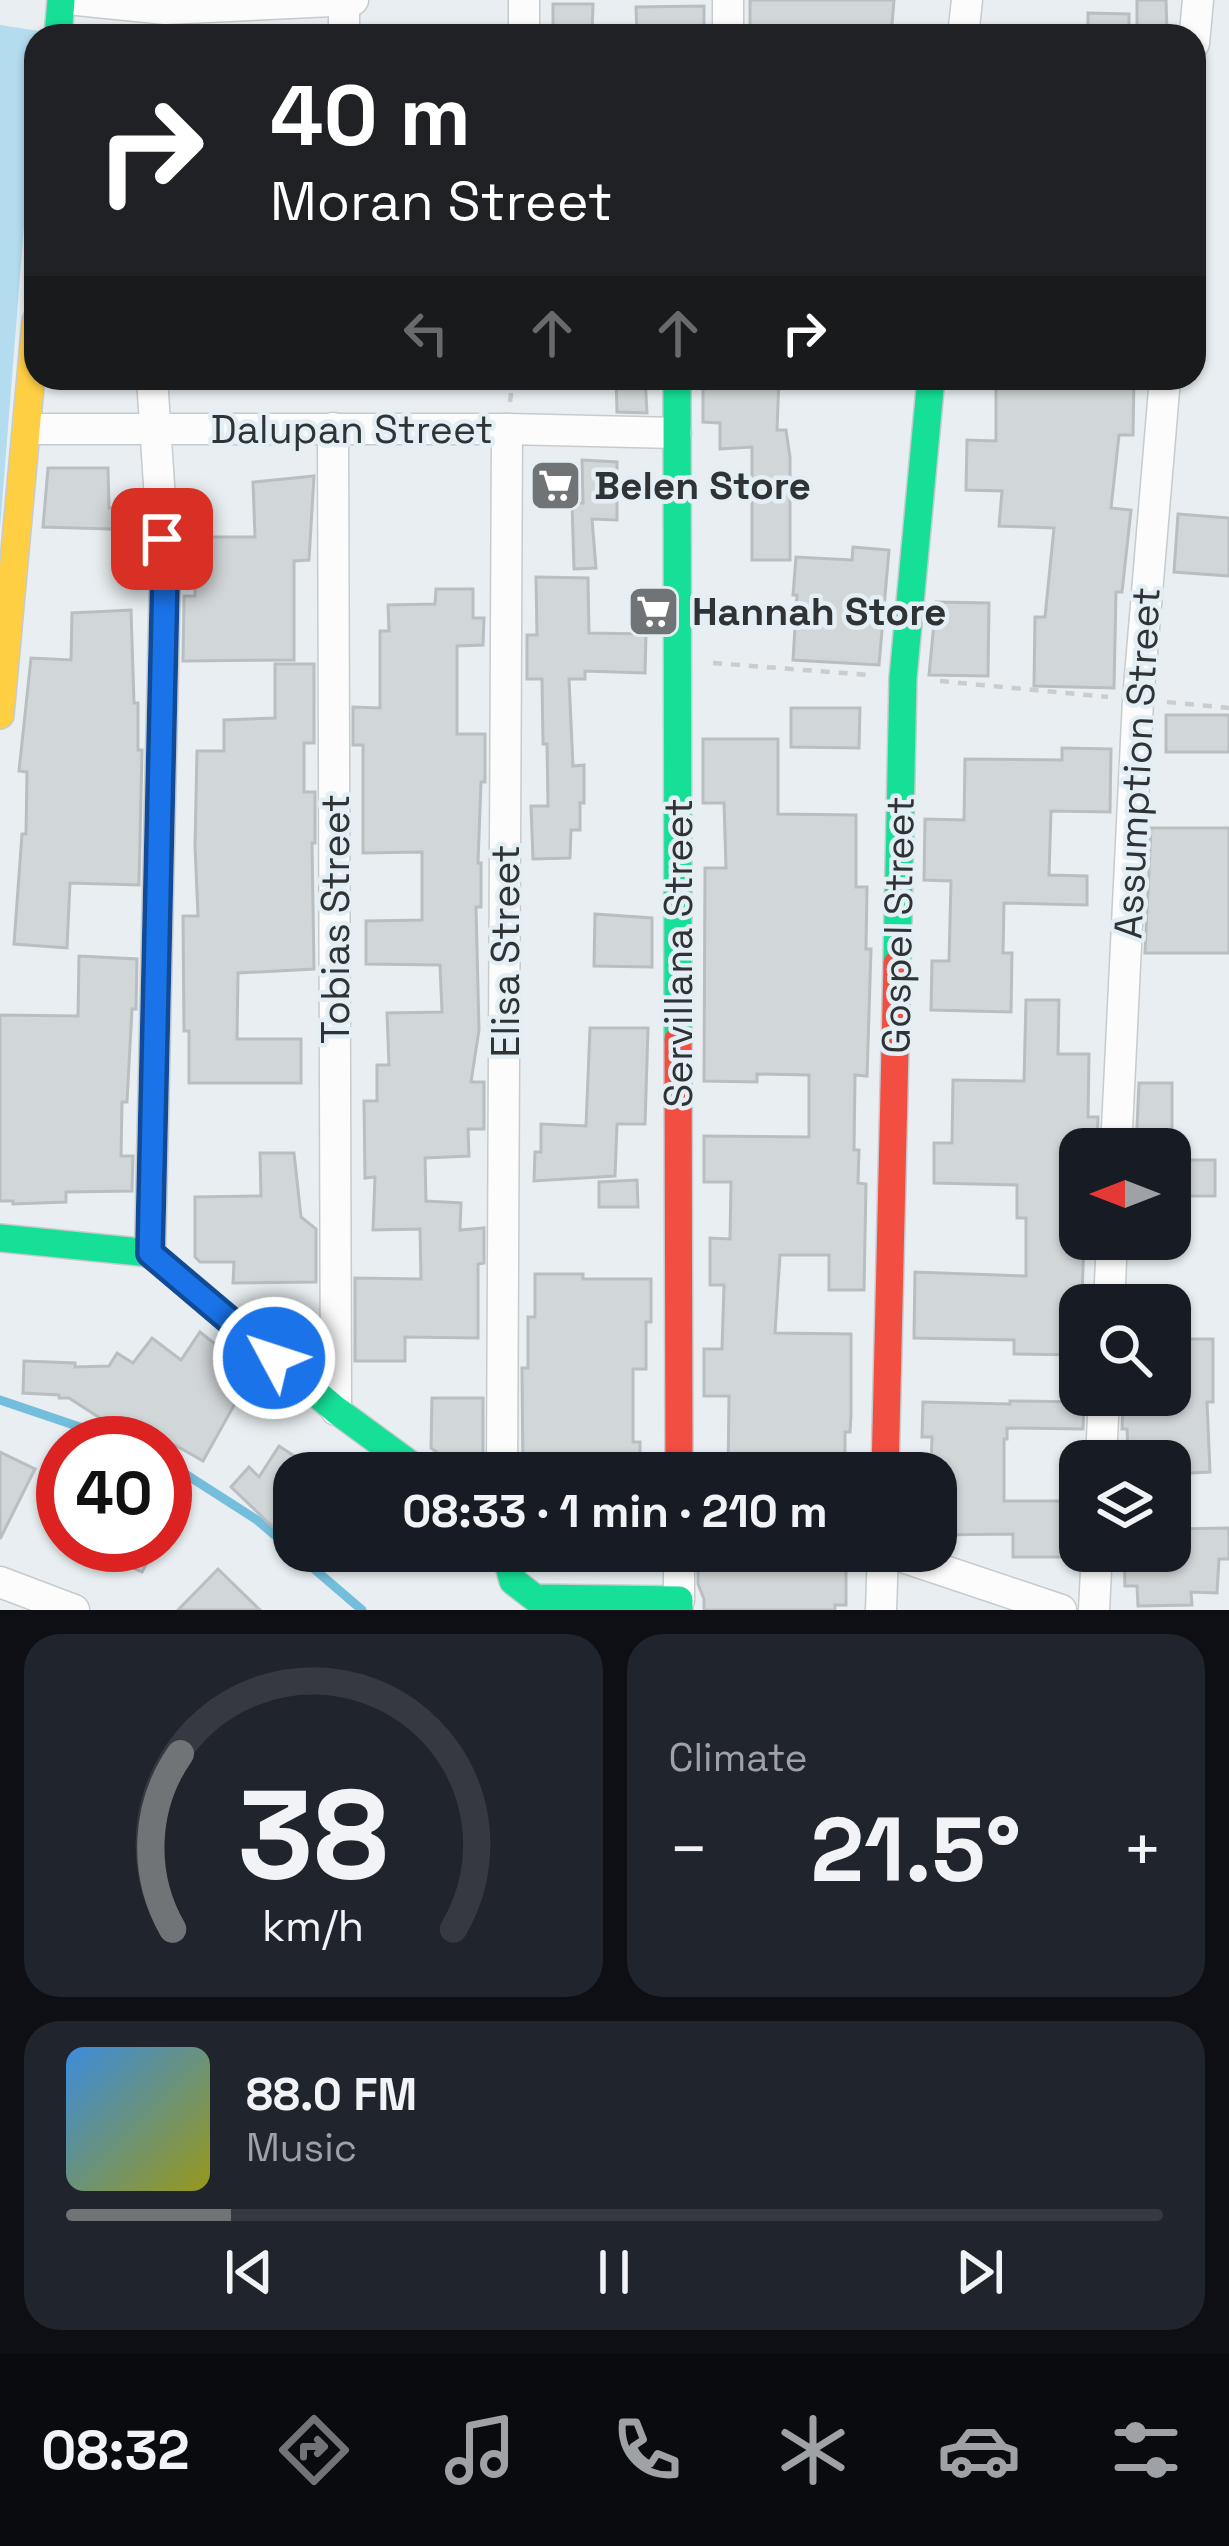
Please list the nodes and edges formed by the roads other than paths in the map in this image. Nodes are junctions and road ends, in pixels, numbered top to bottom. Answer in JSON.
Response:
{"nodes":[{"id":1,"x":76,"y":0,"type":"edge"},
{"id":2,"x":348,"y":0,"type":"edge"},
{"id":3,"x":165,"y":22,"type":"edge"},
{"id":4,"x":31,"y":390,"type":"edge"},
{"id":5,"x":152,"y":390,"type":"edge"},
{"id":6,"x":677,"y":390,"type":"edge"},
{"id":7,"x":931,"y":390,"type":"edge"},
{"id":8,"x":1164,"y":390,"type":"edge"},
{"id":9,"x":333,"y":428,"type":"junction"},
{"id":10,"x":28,"y":429,"type":"junction"},
{"id":11,"x":154,"y":429,"type":"junction"},
{"id":12,"x":507,"y":429,"type":"junction"},
{"id":13,"x":676,"y":434,"type":"junction"},
{"id":14,"x":0,"y":715,"type":"edge"},
{"id":15,"x":1117,"y":1128,"type":"edge"},
{"id":16,"x":0,"y":1238,"type":"edge"},
{"id":17,"x":150,"y":1253,"type":"junction"},
{"id":18,"x":337,"y":1410,"type":"junction"},
{"id":19,"x":394,"y":1452,"type":"edge"},
{"id":20,"x":502,"y":1452,"type":"edge"},
{"id":21,"x":679,"y":1452,"type":"edge"},
{"id":22,"x":885,"y":1452,"type":"edge"},
{"id":23,"x":511,"y":1572,"type":"edge"},
{"id":24,"x":679,"y":1572,"type":"edge"},
{"id":25,"x":883,"y":1572,"type":"edge"},
{"id":26,"x":947,"y":1572,"type":"edge"},
{"id":27,"x":1096,"y":1572,"type":"edge"},
{"id":28,"x":0,"y":1582,"type":"edge"},
{"id":29,"x":679,"y":1605,"type":"edge"},
{"id":30,"x":74,"y":1610,"type":"edge"},
{"id":31,"x":881,"y":1610,"type":"edge"},
{"id":32,"x":1060,"y":1610,"type":"edge"},
{"id":33,"x":1094,"y":1610,"type":"edge"}],
"edges":[{"from":1,"to":3,"type":"street"},
{"from":2,"to":3,"type":"street"},
{"from":4,"to":10,"type":"street"},
{"from":5,"to":11,"type":"street"},
{"from":6,"to":13,"type":"street","name":"Servillana Street"},
{"from":7,"to":22,"type":"street","name":"Gospel Street"},
{"from":8,"to":15,"type":"street","name":"Assumption Street"},
{"from":9,"to":11,"type":"street","name":"Dalupan Street"},
{"from":9,"to":12,"type":"street","name":"Dalupan Street"},
{"from":9,"to":18,"type":"street","name":"Tobias Street"},
{"from":10,"to":11,"type":"street","name":"Dalupan Street"},
{"from":10,"to":14,"type":"street"},
{"from":11,"to":17,"type":"street"},
{"from":12,"to":13,"type":"street","name":"Dalupan Street"},
{"from":12,"to":20,"type":"street","name":"Elisa Street"},
{"from":13,"to":21,"type":"street","name":"Servillana Street"},
{"from":16,"to":17,"type":"street"},
{"from":17,"to":18,"type":"street"},
{"from":18,"to":19,"type":"street"},
{"from":23,"to":29,"type":"street"},
{"from":24,"to":29,"type":"street"},
{"from":25,"to":31,"type":"street"},
{"from":26,"to":32,"type":"street"},
{"from":27,"to":33,"type":"street"},
{"from":28,"to":30,"type":"street"}]}
